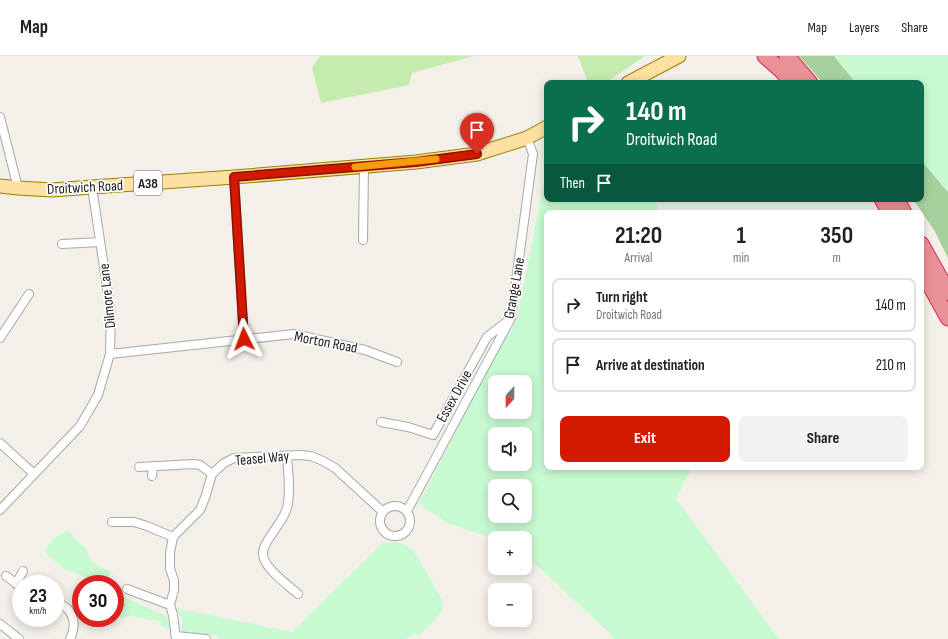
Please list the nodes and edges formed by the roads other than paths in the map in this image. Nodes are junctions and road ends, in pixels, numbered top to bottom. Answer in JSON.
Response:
{"nodes":[{"id":1,"x":679,"y":56,"type":"edge"},
{"id":2,"x":765,"y":56,"type":"edge"},
{"id":3,"x":787,"y":56,"type":"edge"},
{"id":4,"x":634,"y":80,"type":"edge"},
{"id":5,"x":789,"y":80,"type":"edge"},
{"id":6,"x":807,"y":80,"type":"edge"},
{"id":7,"x":0,"y":117,"type":"edge"},
{"id":8,"x":544,"y":129,"type":"edge"},
{"id":9,"x":526,"y":138,"type":"junction"},
{"id":10,"x":364,"y":166,"type":"junction"},
{"id":11,"x":234,"y":177,"type":"junction"},
{"id":12,"x":0,"y":186,"type":"edge"},
{"id":13,"x":92,"y":187,"type":"junction"},
{"id":14,"x":18,"y":188,"type":"junction"},
{"id":15,"x":362,"y":240,"type":"dead end"},
{"id":16,"x":100,"y":242,"type":"junction"},
{"id":17,"x":62,"y":244,"type":"dead end"},
{"id":18,"x":924,"y":249,"type":"edge"},
{"id":19,"x":924,"y":274,"type":"edge"},
{"id":20,"x":948,"y":292,"type":"edge"},
{"id":21,"x":29,"y":294,"type":"dead end"},
{"id":22,"x":511,"y":318,"type":"junction"},
{"id":23,"x":948,"y":318,"type":"edge"},
{"id":24,"x":0,"y":338,"type":"edge"},
{"id":25,"x":244,"y":339,"type":"junction"},
{"id":26,"x":110,"y":354,"type":"junction"},
{"id":27,"x":397,"y":362,"type":"dead end"},
{"id":28,"x":381,"y":422,"type":"dead end"},
{"id":29,"x":0,"y":443,"type":"edge"},
{"id":30,"x":287,"y":456,"type":"junction"},
{"id":31,"x":153,"y":466,"type":"junction"},
{"id":32,"x":139,"y":467,"type":"dead end"},
{"id":33,"x":34,"y":474,"type":"junction"},
{"id":34,"x":212,"y":474,"type":"junction"},
{"id":35,"x":152,"y":476,"type":"dead end"},
{"id":36,"x":0,"y":510,"type":"edge"},
{"id":37,"x":382,"y":511,"type":"junction"},
{"id":38,"x":407,"y":511,"type":"junction"},
{"id":39,"x":112,"y":522,"type":"dead end"},
{"id":40,"x":173,"y":537,"type":"junction"},
{"id":41,"x":23,"y":571,"type":"dead end"},
{"id":42,"x":22,"y":575,"type":"edge"},
{"id":43,"x":6,"y":576,"type":"dead end"},
{"id":44,"x":12,"y":580,"type":"edge"},
{"id":45,"x":127,"y":590,"type":"dead end"},
{"id":46,"x":298,"y":594,"type":"dead end"},
{"id":47,"x":170,"y":605,"type":"junction"},
{"id":48,"x":64,"y":606,"type":"edge"},
{"id":49,"x":0,"y":624,"type":"edge"},
{"id":50,"x":176,"y":637,"type":"edge"},
{"id":51,"x":19,"y":639,"type":"edge"},
{"id":52,"x":70,"y":639,"type":"edge"},
{"id":53,"x":206,"y":639,"type":"edge"}],
"edges":[{"from":1,"to":4,"type":"main road"},
{"from":2,"to":5,"type":"highway"},
{"from":3,"to":6,"type":"highway"},
{"from":7,"to":14,"type":"street"},
{"from":8,"to":9,"type":"main road","name":"Droitwich Road","number":"A38"},
{"from":9,"to":10,"type":"main road","name":"Droitwich Road","number":"A38"},
{"from":9,"to":22,"type":"street","name":"Grange Lane"},
{"from":10,"to":11,"type":"main road","name":"Droitwich Road","number":"A38"},
{"from":10,"to":15,"type":"street"},
{"from":11,"to":13,"type":"main road","name":"Droitwich Road","number":"A38"},
{"from":11,"to":25,"type":"street"},
{"from":12,"to":14,"type":"main road","name":"Droitwich Road","number":"A38"},
{"from":13,"to":14,"type":"main road","name":"Droitwich Road","number":"A38"},
{"from":13,"to":16,"type":"street","name":"Dilmore Lane"},
{"from":16,"to":17,"type":"street"},
{"from":16,"to":26,"type":"street","name":"Dilmore Lane"},
{"from":18,"to":20,"type":"highway"},
{"from":19,"to":23,"type":"highway"},
{"from":21,"to":24,"type":"street"},
{"from":22,"to":28,"type":"street","name":"Essex Drive"},
{"from":22,"to":38,"type":"street","name":"Grange Lane"},
{"from":25,"to":26,"type":"street","name":"Morton Road"},
{"from":25,"to":27,"type":"street","name":"Morton Road"},
{"from":26,"to":33,"type":"street","name":"Dilmore Lane"},
{"from":29,"to":33,"type":"street"},
{"from":30,"to":34,"type":"street","name":"Teasel Way"},
{"from":30,"to":37,"type":"street","name":"Teasel Way"},
{"from":30,"to":46,"type":"street"},
{"from":31,"to":32,"type":"street"},
{"from":31,"to":34,"type":"street"},
{"from":31,"to":35,"type":"street"},
{"from":33,"to":36,"type":"street","name":"Dilmore Lane"},
{"from":34,"to":40,"type":"street"},
{"from":37,"to":38,"type":"street"},
{"from":37,"to":38,"type":"street"},
{"from":39,"to":40,"type":"street"},
{"from":40,"to":47,"type":"street"},
{"from":41,"to":42,"type":"street"},
{"from":43,"to":44,"type":"street"},
{"from":45,"to":47,"type":"street"},
{"from":47,"to":50,"type":"street"},
{"from":48,"to":52,"type":"street"},
{"from":49,"to":51,"type":"street"},
{"from":50,"to":53,"type":"street"}]}
